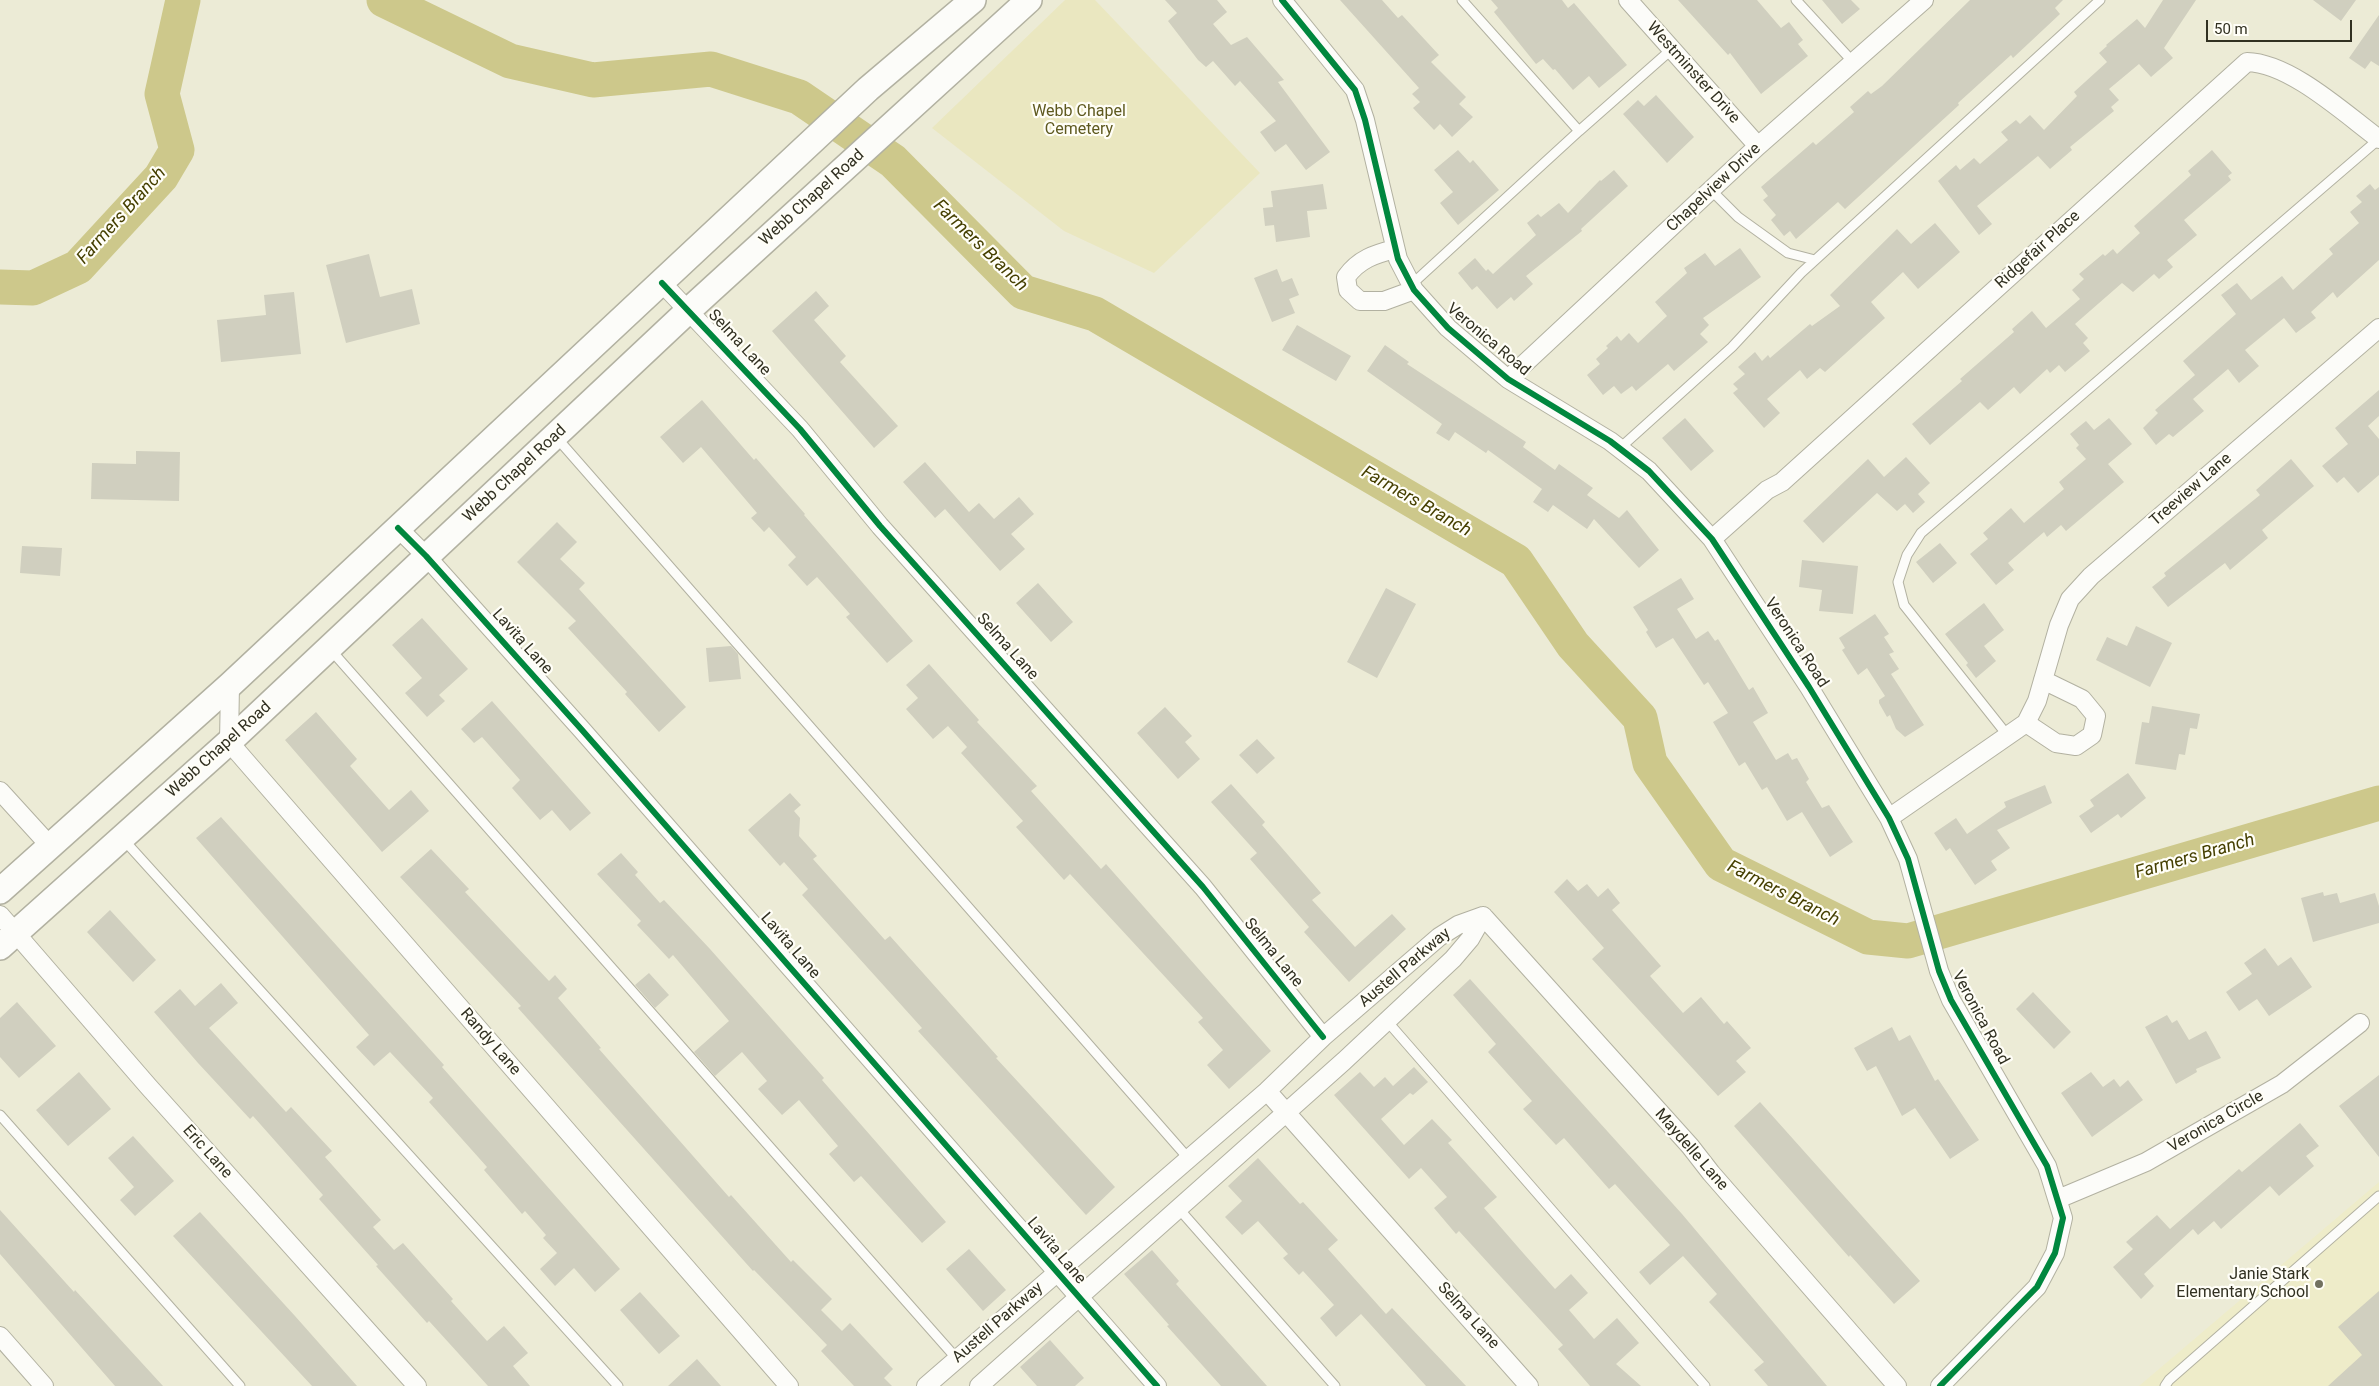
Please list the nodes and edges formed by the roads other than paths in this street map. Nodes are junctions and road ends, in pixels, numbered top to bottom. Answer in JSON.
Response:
{"nodes":[{"id":1,"x":973,"y":0,"type":"edge"},
{"id":2,"x":1029,"y":0,"type":"edge"},
{"id":3,"x":1282,"y":0,"type":"edge"},
{"id":4,"x":1462,"y":0,"type":"edge"},
{"id":5,"x":1628,"y":0,"type":"edge"},
{"id":6,"x":1796,"y":0,"type":"edge"},
{"id":7,"x":1924,"y":0,"type":"edge"},
{"id":8,"x":2100,"y":0,"type":"edge"},
{"id":9,"x":1672,"y":49,"type":"junction"},
{"id":10,"x":1853,"y":62,"type":"junction"},
{"id":11,"x":1580,"y":131,"type":"junction"},
{"id":12,"x":2379,"y":139,"type":"edge"},
{"id":13,"x":1758,"y":146,"type":"junction"},
{"id":14,"x":1711,"y":190,"type":"junction"},
{"id":15,"x":1395,"y":249,"type":"junction"},
{"id":16,"x":1815,"y":260,"type":"junction"},
{"id":17,"x":662,"y":283,"type":"junction"},
{"id":18,"x":1413,"y":288,"type":"junction"},
{"id":19,"x":689,"y":310,"type":"junction"},
{"id":20,"x":2379,"y":328,"type":"edge"},
{"id":21,"x":1508,"y":379,"type":"junction"},
{"id":22,"x":555,"y":436,"type":"junction"},
{"id":23,"x":1620,"y":448,"type":"junction"},
{"id":24,"x":398,"y":528,"type":"junction"},
{"id":25,"x":1712,"y":539,"type":"junction"},
{"id":26,"x":426,"y":556,"type":"junction"},
{"id":27,"x":329,"y":648,"type":"junction"},
{"id":28,"x":2043,"y":680,"type":"junction"},
{"id":29,"x":230,"y":685,"type":"junction"},
{"id":30,"x":2026,"y":723,"type":"junction"},
{"id":31,"x":2008,"y":736,"type":"junction"},
{"id":32,"x":229,"y":742,"type":"junction"},
{"id":33,"x":0,"y":791,"type":"edge"},
{"id":34,"x":1889,"y":818,"type":"junction"},
{"id":35,"x":121,"y":838,"type":"junction"},
{"id":36,"x":51,"y":847,"type":"junction"},
{"id":37,"x":0,"y":891,"type":"edge"},
{"id":38,"x":1483,"y":916,"type":"junction"},
{"id":39,"x":5,"y":931,"type":"edge"},
{"id":40,"x":1387,"y":1021,"type":"junction"},
{"id":41,"x":2360,"y":1023,"type":"dead end"},
{"id":42,"x":1323,"y":1037,"type":"junction"},
{"id":43,"x":1267,"y":1091,"type":"junction"},
{"id":44,"x":1287,"y":1112,"type":"junction"},
{"id":45,"x":0,"y":1114,"type":"edge"},
{"id":46,"x":1188,"y":1158,"type":"junction"},
{"id":47,"x":2379,"y":1196,"type":"edge"},
{"id":48,"x":2058,"y":1199,"type":"junction"},
{"id":49,"x":1179,"y":1209,"type":"junction"},
{"id":50,"x":1057,"y":1271,"type":"junction"},
{"id":51,"x":1078,"y":1299,"type":"junction"},
{"id":52,"x":0,"y":1336,"type":"edge"},
{"id":53,"x":957,"y":1359,"type":"junction"},
{"id":54,"x":44,"y":1386,"type":"edge"},
{"id":55,"x":240,"y":1386,"type":"edge"},
{"id":56,"x":417,"y":1386,"type":"edge"},
{"id":57,"x":618,"y":1386,"type":"edge"},
{"id":58,"x":790,"y":1386,"type":"edge"},
{"id":59,"x":926,"y":1386,"type":"edge"},
{"id":60,"x":979,"y":1386,"type":"edge"},
{"id":61,"x":1157,"y":1386,"type":"edge"},
{"id":62,"x":1335,"y":1386,"type":"edge"},
{"id":63,"x":1529,"y":1386,"type":"edge"},
{"id":64,"x":1705,"y":1386,"type":"edge"},
{"id":65,"x":1897,"y":1386,"type":"edge"},
{"id":66,"x":1940,"y":1386,"type":"edge"},
{"id":67,"x":2165,"y":1386,"type":"edge"}],
"edges":[{"from":1,"to":17,"type":"main road"},
{"from":2,"to":19,"type":"main road","name":"Webb Chapel Road"},
{"from":3,"to":15,"type":"street","name":"Veronica Road"},
{"from":4,"to":11,"type":"lane"},
{"from":5,"to":9,"type":"street","name":"Westminster Drive"},
{"from":6,"to":10,"type":"lane"},
{"from":7,"to":10,"type":"street","name":"Chapelview Drive"},
{"from":8,"to":16,"type":"lane"},
{"from":9,"to":11,"type":"lane"},
{"from":9,"to":13,"type":"street","name":"Westminster Drive"},
{"from":10,"to":13,"type":"street","name":"Chapelview Drive"},
{"from":11,"to":18,"type":"lane"},
{"from":12,"to":25,"type":"street","name":"Ridgefair Place"},
{"from":12,"to":31,"type":"lane"},
{"from":13,"to":14,"type":"street","name":"Chapelview Drive"},
{"from":14,"to":16,"type":"lane"},
{"from":14,"to":21,"type":"street","name":"Chapelview Drive"},
{"from":15,"to":18,"type":"street","name":"Veronica Road"},
{"from":15,"to":18,"type":"street"},
{"from":16,"to":23,"type":"lane"},
{"from":17,"to":19,"type":"street","name":"Selma Lane"},
{"from":17,"to":24,"type":"main road"},
{"from":18,"to":21,"type":"street","name":"Veronica Road"},
{"from":19,"to":22,"type":"main road","name":"Webb Chapel Road"},
{"from":19,"to":42,"type":"street","name":"Selma Lane"},
{"from":20,"to":28,"type":"street","name":"Treeview Lane"},
{"from":21,"to":23,"type":"street","name":"Veronica Road"},
{"from":22,"to":26,"type":"main road","name":"Webb Chapel Road"},
{"from":22,"to":46,"type":"lane"},
{"from":23,"to":25,"type":"street","name":"Veronica Road"},
{"from":24,"to":26,"type":"street","name":"Lavita Lane"},
{"from":24,"to":29,"type":"main road"},
{"from":25,"to":34,"type":"street","name":"Veronica Road"},
{"from":26,"to":27,"type":"main road","name":"Webb Chapel Road"},
{"from":26,"to":50,"type":"street","name":"Lavita Lane"},
{"from":27,"to":32,"type":"main road","name":"Webb Chapel Road"},
{"from":27,"to":53,"type":"lane"},
{"from":28,"to":30,"type":"street","name":"Treeview Lane"},
{"from":28,"to":30,"type":"street"},
{"from":29,"to":32,"type":"street"},
{"from":29,"to":36,"type":"main road"},
{"from":30,"to":31,"type":"street","name":"Treeview Lane"},
{"from":31,"to":34,"type":"street","name":"Treeview Lane"},
{"from":32,"to":35,"type":"main road","name":"Webb Chapel Road"},
{"from":32,"to":58,"type":"street","name":"Randy Lane"},
{"from":33,"to":36,"type":"street"},
{"from":34,"to":48,"type":"street","name":"Veronica Road"},
{"from":35,"to":39,"type":"main road","name":"Webb Chapel Road"},
{"from":35,"to":57,"type":"lane"},
{"from":36,"to":37,"type":"main road"},
{"from":38,"to":40,"type":"street","name":"Austell Parkway"},
{"from":38,"to":42,"type":"street","name":"Austell Parkway"},
{"from":38,"to":65,"type":"street","name":"Maydelle Lane"},
{"from":39,"to":56,"type":"street","name":"Eric Lane"},
{"from":40,"to":44,"type":"street","name":"Austell Parkway"},
{"from":40,"to":64,"type":"lane"},
{"from":41,"to":48,"type":"street","name":"Veronica Circle"},
{"from":42,"to":43,"type":"street","name":"Austell Parkway"},
{"from":43,"to":44,"type":"street","name":"Selma Lane"},
{"from":43,"to":46,"type":"street","name":"Austell Parkway"},
{"from":44,"to":49,"type":"street","name":"Austell Parkway"},
{"from":44,"to":63,"type":"street","name":"Selma Lane"},
{"from":45,"to":55,"type":"lane"},
{"from":46,"to":50,"type":"street","name":"Austell Parkway"},
{"from":47,"to":67,"type":"lane"},
{"from":48,"to":66,"type":"street","name":"Veronica Road"},
{"from":49,"to":51,"type":"street","name":"Austell Parkway"},
{"from":49,"to":62,"type":"lane"},
{"from":50,"to":51,"type":"street","name":"Lavita Lane"},
{"from":50,"to":53,"type":"street","name":"Austell Parkway"},
{"from":51,"to":60,"type":"street","name":"Austell Parkway"},
{"from":51,"to":61,"type":"street","name":"Lavita Lane"},
{"from":52,"to":54,"type":"street"},
{"from":53,"to":59,"type":"street","name":"Austell Parkway"}]}
